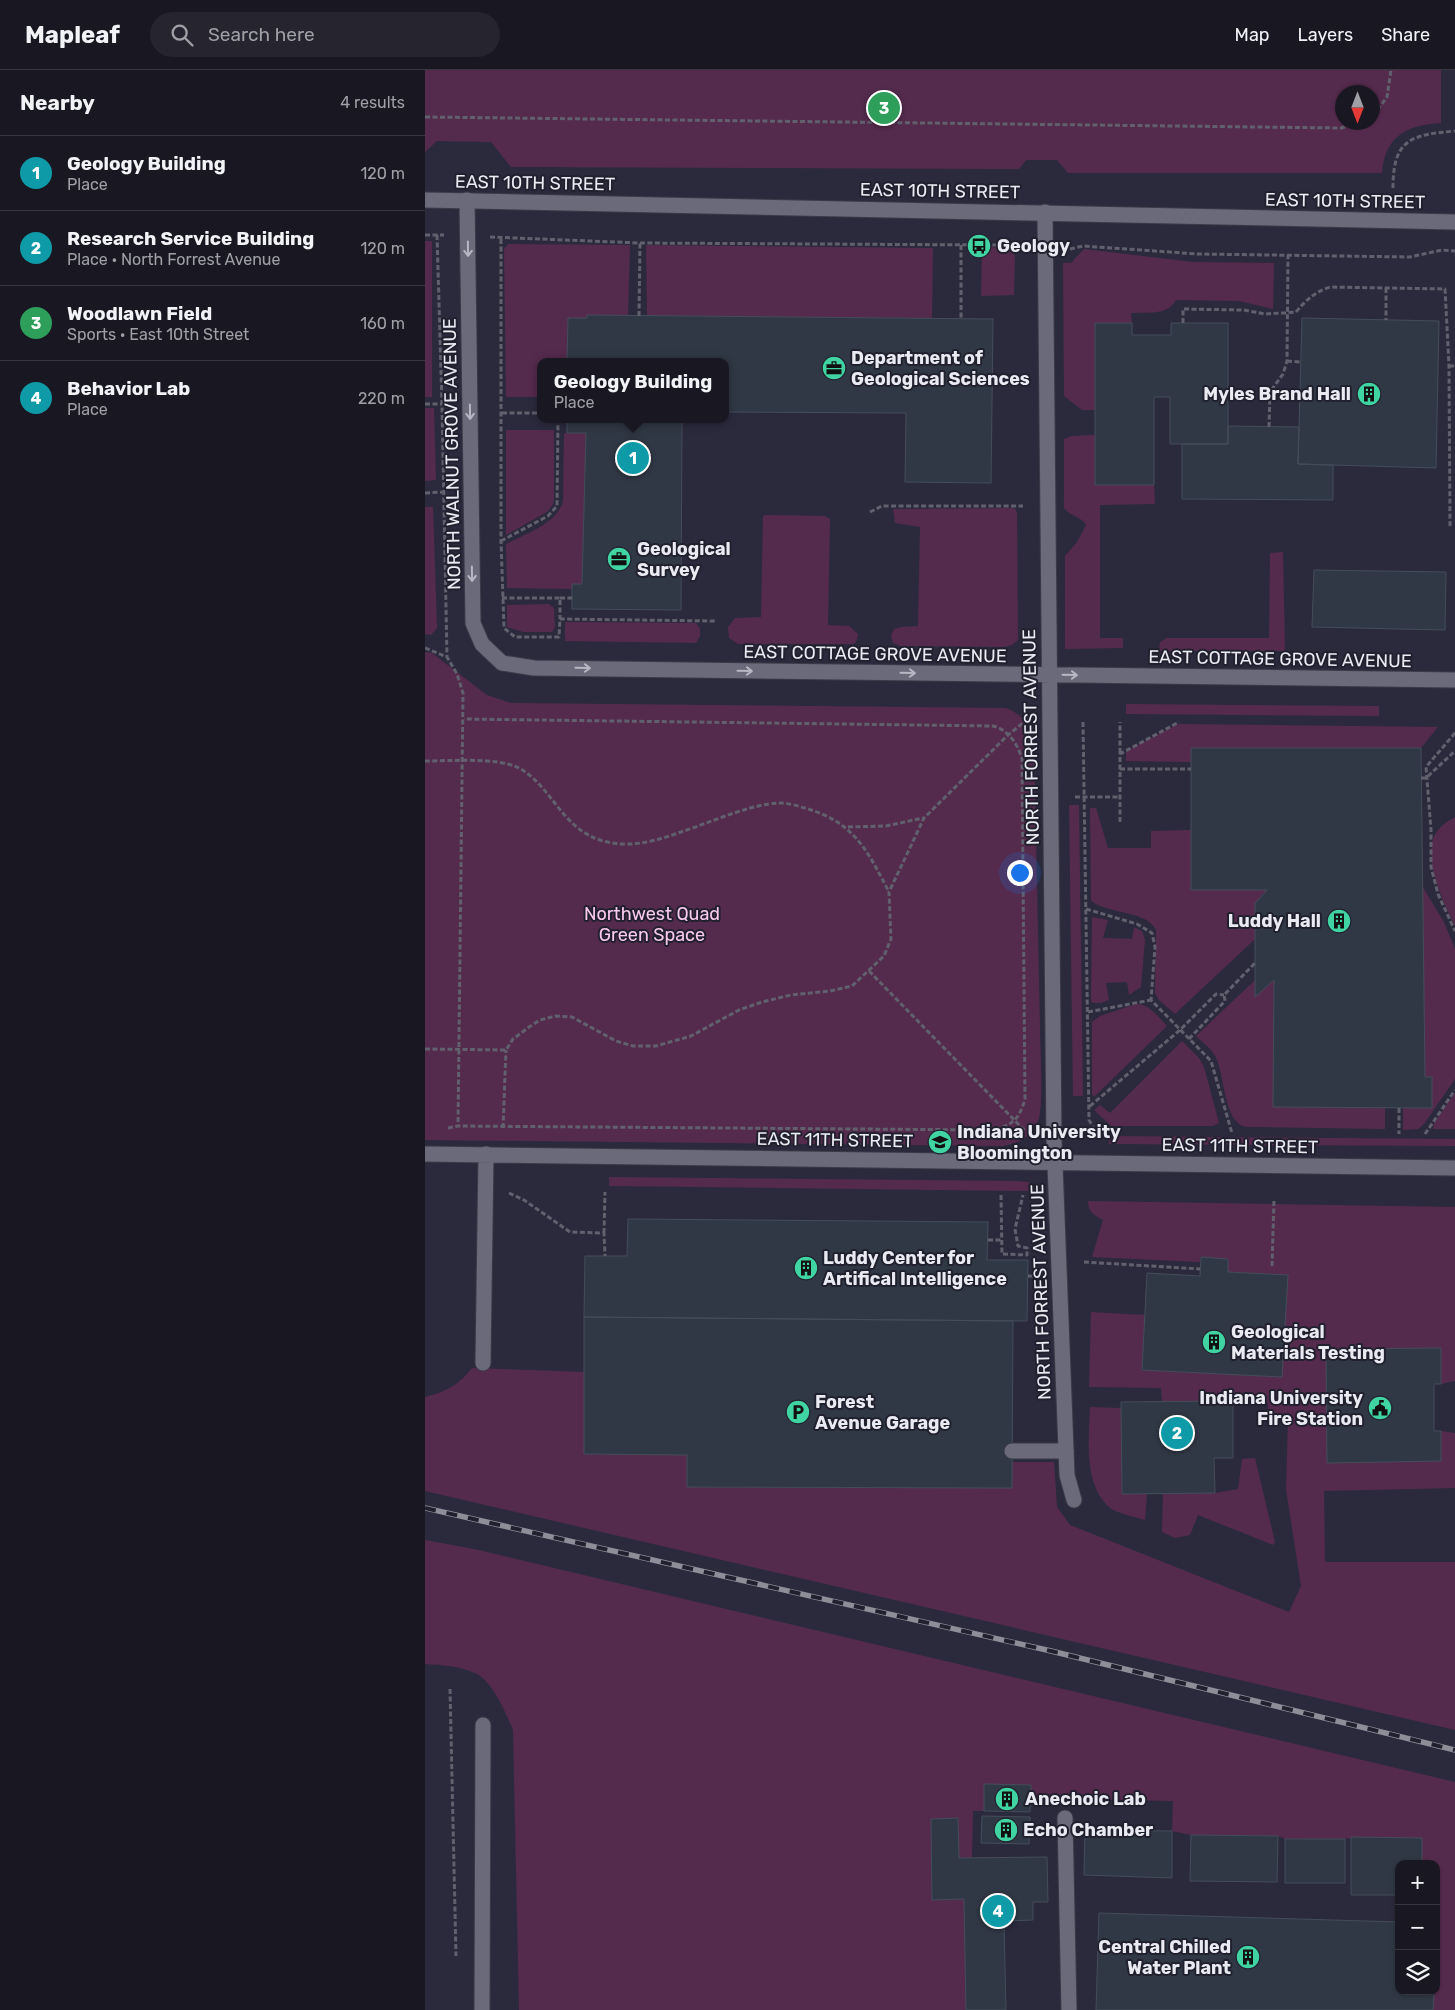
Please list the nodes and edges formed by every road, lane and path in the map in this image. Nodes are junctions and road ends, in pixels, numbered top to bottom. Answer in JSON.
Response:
{"nodes":[{"id":1,"x":1391,"y":70,"type":"edge"},
{"id":2,"x":1380,"y":106,"type":"edge"},
{"id":3,"x":425,"y":117,"type":"edge"},
{"id":4,"x":1335,"y":128,"type":"edge"},
{"id":5,"x":1455,"y":131,"type":"edge"},
{"id":6,"x":1393,"y":188,"type":"dead end"},
{"id":7,"x":425,"y":200,"type":"edge"},
{"id":8,"x":467,"y":200,"type":"junction"},
{"id":9,"x":1045,"y":212,"type":"junction"},
{"id":10,"x":1455,"y":222,"type":"edge"},
{"id":11,"x":437,"y":234,"type":"junction"},
{"id":12,"x":467,"y":234,"type":"junction"},
{"id":13,"x":425,"y":235,"type":"edge"},
{"id":14,"x":501,"y":239,"type":"junction"},
{"id":15,"x":640,"y":243,"type":"junction"},
{"id":16,"x":961,"y":245,"type":"junction"},
{"id":17,"x":1045,"y":247,"type":"junction"},
{"id":18,"x":1455,"y":251,"type":"edge"},
{"id":19,"x":1288,"y":255,"type":"junction"},
{"id":20,"x":1386,"y":288,"type":"junction"},
{"id":21,"x":1287,"y":314,"type":"junction"},
{"id":22,"x":639,"y":316,"type":"dead end"},
{"id":23,"x":961,"y":318,"type":"dead end"},
{"id":24,"x":1386,"y":320,"type":"dead end"},
{"id":25,"x":1183,"y":323,"type":"dead end"},
{"id":26,"x":1287,"y":361,"type":"junction"},
{"id":27,"x":1300,"y":362,"type":"dead end"},
{"id":28,"x":1449,"y":366,"type":"junction"},
{"id":29,"x":1455,"y":366,"type":"edge"},
{"id":30,"x":425,"y":404,"type":"edge"},
{"id":31,"x":443,"y":404,"type":"junction"},
{"id":32,"x":502,"y":413,"type":"junction"},
{"id":33,"x":537,"y":413,"type":"edge"},
{"id":34,"x":557,"y":423,"type":"edge"},
{"id":35,"x":1269,"y":427,"type":"dead end"},
{"id":36,"x":443,"y":492,"type":"junction"},
{"id":37,"x":425,"y":493,"type":"edge"},
{"id":38,"x":1023,"y":506,"type":"dead end"},
{"id":39,"x":870,"y":512,"type":"dead end"},
{"id":40,"x":1450,"y":527,"type":"dead end"},
{"id":41,"x":501,"y":541,"type":"junction"},
{"id":42,"x":502,"y":598,"type":"junction"},
{"id":43,"x":560,"y":598,"type":"junction"},
{"id":44,"x":572,"y":598,"type":"dead end"},
{"id":45,"x":560,"y":619,"type":"junction"},
{"id":46,"x":715,"y":621,"type":"dead end"},
{"id":47,"x":425,"y":648,"type":"edge"},
{"id":48,"x":447,"y":657,"type":"junction"},
{"id":49,"x":534,"y":668,"type":"joint"},
{"id":50,"x":1049,"y":675,"type":"junction"},
{"id":51,"x":1455,"y":680,"type":"edge"},
{"id":52,"x":464,"y":720,"type":"junction"},
{"id":53,"x":1083,"y":722,"type":"dead end"},
{"id":54,"x":1120,"y":722,"type":"dead end"},
{"id":55,"x":1179,"y":722,"type":"dead end"},
{"id":56,"x":1455,"y":733,"type":"edge"},
{"id":57,"x":1008,"y":735,"type":"junction"},
{"id":58,"x":1455,"y":751,"type":"edge"},
{"id":59,"x":1120,"y":754,"type":"junction"},
{"id":60,"x":425,"y":760,"type":"edge"},
{"id":61,"x":464,"y":760,"type":"junction"},
{"id":62,"x":1120,"y":768,"type":"junction"},
{"id":63,"x":1191,"y":768,"type":"dead end"},
{"id":64,"x":1421,"y":778,"type":"dead end"},
{"id":65,"x":1426,"y":778,"type":"junction"},
{"id":66,"x":1084,"y":797,"type":"junction"},
{"id":67,"x":1120,"y":797,"type":"junction"},
{"id":68,"x":924,"y":818,"type":"junction"},
{"id":69,"x":1120,"y":822,"type":"dead end"},
{"id":70,"x":847,"y":827,"type":"junction"},
{"id":71,"x":889,"y":892,"type":"junction"},
{"id":72,"x":1086,"y":909,"type":"junction"},
{"id":73,"x":1455,"y":932,"type":"edge"},
{"id":74,"x":1255,"y":963,"type":"dead end"},
{"id":75,"x":869,"y":971,"type":"junction"},
{"id":76,"x":1223,"y":995,"type":"junction"},
{"id":77,"x":1151,"y":1000,"type":"junction"},
{"id":78,"x":1088,"y":1012,"type":"junction"},
{"id":79,"x":1180,"y":1030,"type":"junction"},
{"id":80,"x":1189,"y":1039,"type":"junction"},
{"id":81,"x":425,"y":1049,"type":"edge"},
{"id":82,"x":459,"y":1050,"type":"junction"},
{"id":83,"x":506,"y":1050,"type":"junction"},
{"id":84,"x":1455,"y":1090,"type":"edge"},
{"id":85,"x":1089,"y":1106,"type":"junction"},
{"id":86,"x":1399,"y":1108,"type":"dead end"},
{"id":87,"x":1015,"y":1121,"type":"junction"},
{"id":88,"x":458,"y":1126,"type":"junction"},
{"id":89,"x":503,"y":1128,"type":"junction"},
{"id":90,"x":442,"y":1129,"type":"dead end"},
{"id":91,"x":1026,"y":1132,"type":"dead end"},
{"id":92,"x":1096,"y":1132,"type":"dead end"},
{"id":93,"x":1232,"y":1133,"type":"dead end"},
{"id":94,"x":1399,"y":1134,"type":"dead end"},
{"id":95,"x":1425,"y":1134,"type":"dead end"},
{"id":96,"x":425,"y":1154,"type":"edge"},
{"id":97,"x":487,"y":1154,"type":"junction"},
{"id":98,"x":1055,"y":1161,"type":"junction"},
{"id":99,"x":1455,"y":1168,"type":"edge"},
{"id":100,"x":504,"y":1190,"type":"dead end"},
{"id":101,"x":605,"y":1192,"type":"dead end"},
{"id":102,"x":1001,"y":1195,"type":"dead end"},
{"id":103,"x":1023,"y":1195,"type":"dead end"},
{"id":104,"x":1274,"y":1200,"type":"dead end"},
{"id":105,"x":604,"y":1233,"type":"junction"},
{"id":106,"x":988,"y":1240,"type":"dead end"},
{"id":107,"x":1002,"y":1240,"type":"junction"},
{"id":108,"x":605,"y":1256,"type":"dead end"},
{"id":109,"x":1059,"y":1260,"type":"junction"},
{"id":110,"x":1272,"y":1266,"type":"dead end"},
{"id":111,"x":1200,"y":1269,"type":"dead end"},
{"id":112,"x":1027,"y":1276,"type":"dead end"},
{"id":113,"x":1037,"y":1276,"type":"dead end"},
{"id":114,"x":483,"y":1363,"type":"dead end"},
{"id":115,"x":1012,"y":1451,"type":"dead end"},
{"id":116,"x":1066,"y":1451,"type":"junction"},
{"id":117,"x":1074,"y":1500,"type":"dead end"},
{"id":118,"x":450,"y":1689,"type":"dead end"},
{"id":119,"x":483,"y":1725,"type":"dead end"},
{"id":120,"x":1065,"y":1818,"type":"dead end"},
{"id":121,"x":456,"y":1961,"type":"dead end"},
{"id":122,"x":482,"y":2010,"type":"edge"},
{"id":123,"x":1069,"y":2010,"type":"edge"}],
"edges":[{"from":1,"to":2,"type":"path"},
{"from":3,"to":4,"type":"path"},
{"from":5,"to":6,"type":"path"},
{"from":7,"to":8,"type":"street","name":"EAST 10TH STREET"},
{"from":8,"to":9,"type":"street","name":"EAST 10TH STREET"},
{"from":8,"to":12,"type":"street","name":"NORTH WALNUT GROVE AVENUE"},
{"from":9,"to":10,"type":"street","name":"EAST 10TH STREET"},
{"from":9,"to":17,"type":"street","name":"NORTH FORREST AVENUE"},
{"from":11,"to":12,"type":"path"},
{"from":11,"to":13,"type":"path"},
{"from":11,"to":31,"type":"path"},
{"from":12,"to":14,"type":"path"},
{"from":12,"to":49,"type":"street","name":"NORTH WALNUT GROVE AVENUE","one_way":true},
{"from":14,"to":15,"type":"path"},
{"from":14,"to":32,"type":"path"},
{"from":15,"to":16,"type":"path"},
{"from":15,"to":22,"type":"path"},
{"from":16,"to":17,"type":"path"},
{"from":16,"to":23,"type":"path"},
{"from":17,"to":19,"type":"path"},
{"from":17,"to":50,"type":"street","name":"NORTH FORREST AVENUE"},
{"from":18,"to":19,"type":"path"},
{"from":19,"to":21,"type":"path"},
{"from":20,"to":21,"type":"path"},
{"from":20,"to":24,"type":"path"},
{"from":20,"to":28,"type":"path"},
{"from":21,"to":25,"type":"path"},
{"from":21,"to":26,"type":"path"},
{"from":26,"to":27,"type":"path"},
{"from":26,"to":35,"type":"path"},
{"from":28,"to":29,"type":"path"},
{"from":28,"to":40,"type":"path"},
{"from":30,"to":31,"type":"path"},
{"from":31,"to":36,"type":"path"},
{"from":32,"to":33,"type":"path"},
{"from":32,"to":41,"type":"path"},
{"from":34,"to":41,"type":"path"},
{"from":36,"to":37,"type":"path"},
{"from":36,"to":48,"type":"path"},
{"from":38,"to":39,"type":"path"},
{"from":41,"to":42,"type":"path"},
{"from":42,"to":43,"type":"path"},
{"from":42,"to":45,"type":"path"},
{"from":43,"to":44,"type":"path"},
{"from":43,"to":45,"type":"path"},
{"from":45,"to":46,"type":"path"},
{"from":47,"to":48,"type":"path"},
{"from":48,"to":52,"type":"path"},
{"from":49,"to":50,"type":"street","name":"EAST COTTAGE GROVE AVENUE","one_way":true},
{"from":50,"to":51,"type":"street","name":"EAST COTTAGE GROVE AVENUE","one_way":true},
{"from":50,"to":98,"type":"street","name":"NORTH FORREST AVENUE"},
{"from":52,"to":57,"type":"path"},
{"from":52,"to":61,"type":"path"},
{"from":53,"to":66,"type":"path"},
{"from":54,"to":59,"type":"path"},
{"from":55,"to":59,"type":"path"},
{"from":56,"to":65,"type":"path"},
{"from":57,"to":68,"type":"path"},
{"from":57,"to":87,"type":"path"},
{"from":58,"to":65,"type":"path"},
{"from":59,"to":62,"type":"path"},
{"from":60,"to":61,"type":"path"},
{"from":61,"to":70,"type":"path"},
{"from":61,"to":82,"type":"path"},
{"from":62,"to":63,"type":"path"},
{"from":62,"to":67,"type":"path"},
{"from":64,"to":65,"type":"path"},
{"from":65,"to":73,"type":"path"},
{"from":66,"to":67,"type":"path"},
{"from":66,"to":72,"type":"path"},
{"from":67,"to":69,"type":"path"},
{"from":68,"to":70,"type":"path"},
{"from":68,"to":71,"type":"path"},
{"from":70,"to":71,"type":"path"},
{"from":71,"to":75,"type":"path"},
{"from":72,"to":77,"type":"path"},
{"from":72,"to":78,"type":"path"},
{"from":74,"to":76,"type":"path"},
{"from":75,"to":83,"type":"path"},
{"from":75,"to":87,"type":"path"},
{"from":76,"to":79,"type":"path"},
{"from":76,"to":80,"type":"path"},
{"from":77,"to":78,"type":"path"},
{"from":77,"to":79,"type":"path"},
{"from":78,"to":85,"type":"path"},
{"from":79,"to":80,"type":"path"},
{"from":79,"to":85,"type":"path"},
{"from":80,"to":93,"type":"path"},
{"from":81,"to":82,"type":"path"},
{"from":82,"to":83,"type":"path"},
{"from":82,"to":88,"type":"path"},
{"from":83,"to":89,"type":"path"},
{"from":84,"to":95,"type":"path"},
{"from":85,"to":92,"type":"path"},
{"from":86,"to":94,"type":"path"},
{"from":87,"to":89,"type":"path"},
{"from":87,"to":91,"type":"path"},
{"from":88,"to":89,"type":"path"},
{"from":88,"to":90,"type":"path"},
{"from":96,"to":97,"type":"street","name":"EAST 11TH STREET"},
{"from":97,"to":98,"type":"street","name":"EAST 11TH STREET"},
{"from":97,"to":114,"type":"street"},
{"from":98,"to":99,"type":"street","name":"EAST 11TH STREET"},
{"from":98,"to":109,"type":"street","name":"NORTH FORREST AVENUE"},
{"from":100,"to":105,"type":"path"},
{"from":101,"to":105,"type":"path"},
{"from":102,"to":107,"type":"path"},
{"from":103,"to":107,"type":"path"},
{"from":104,"to":110,"type":"path"},
{"from":105,"to":108,"type":"path"},
{"from":106,"to":107,"type":"path"},
{"from":109,"to":111,"type":"path"},
{"from":109,"to":116,"type":"street","name":"NORTH FORREST AVENUE"},
{"from":112,"to":113,"type":"path"},
{"from":115,"to":116,"type":"street"},
{"from":116,"to":117,"type":"street","name":"NORTH FORREST AVENUE"},
{"from":118,"to":121,"type":"path"},
{"from":119,"to":122,"type":"street"},
{"from":120,"to":123,"type":"street"}]}
